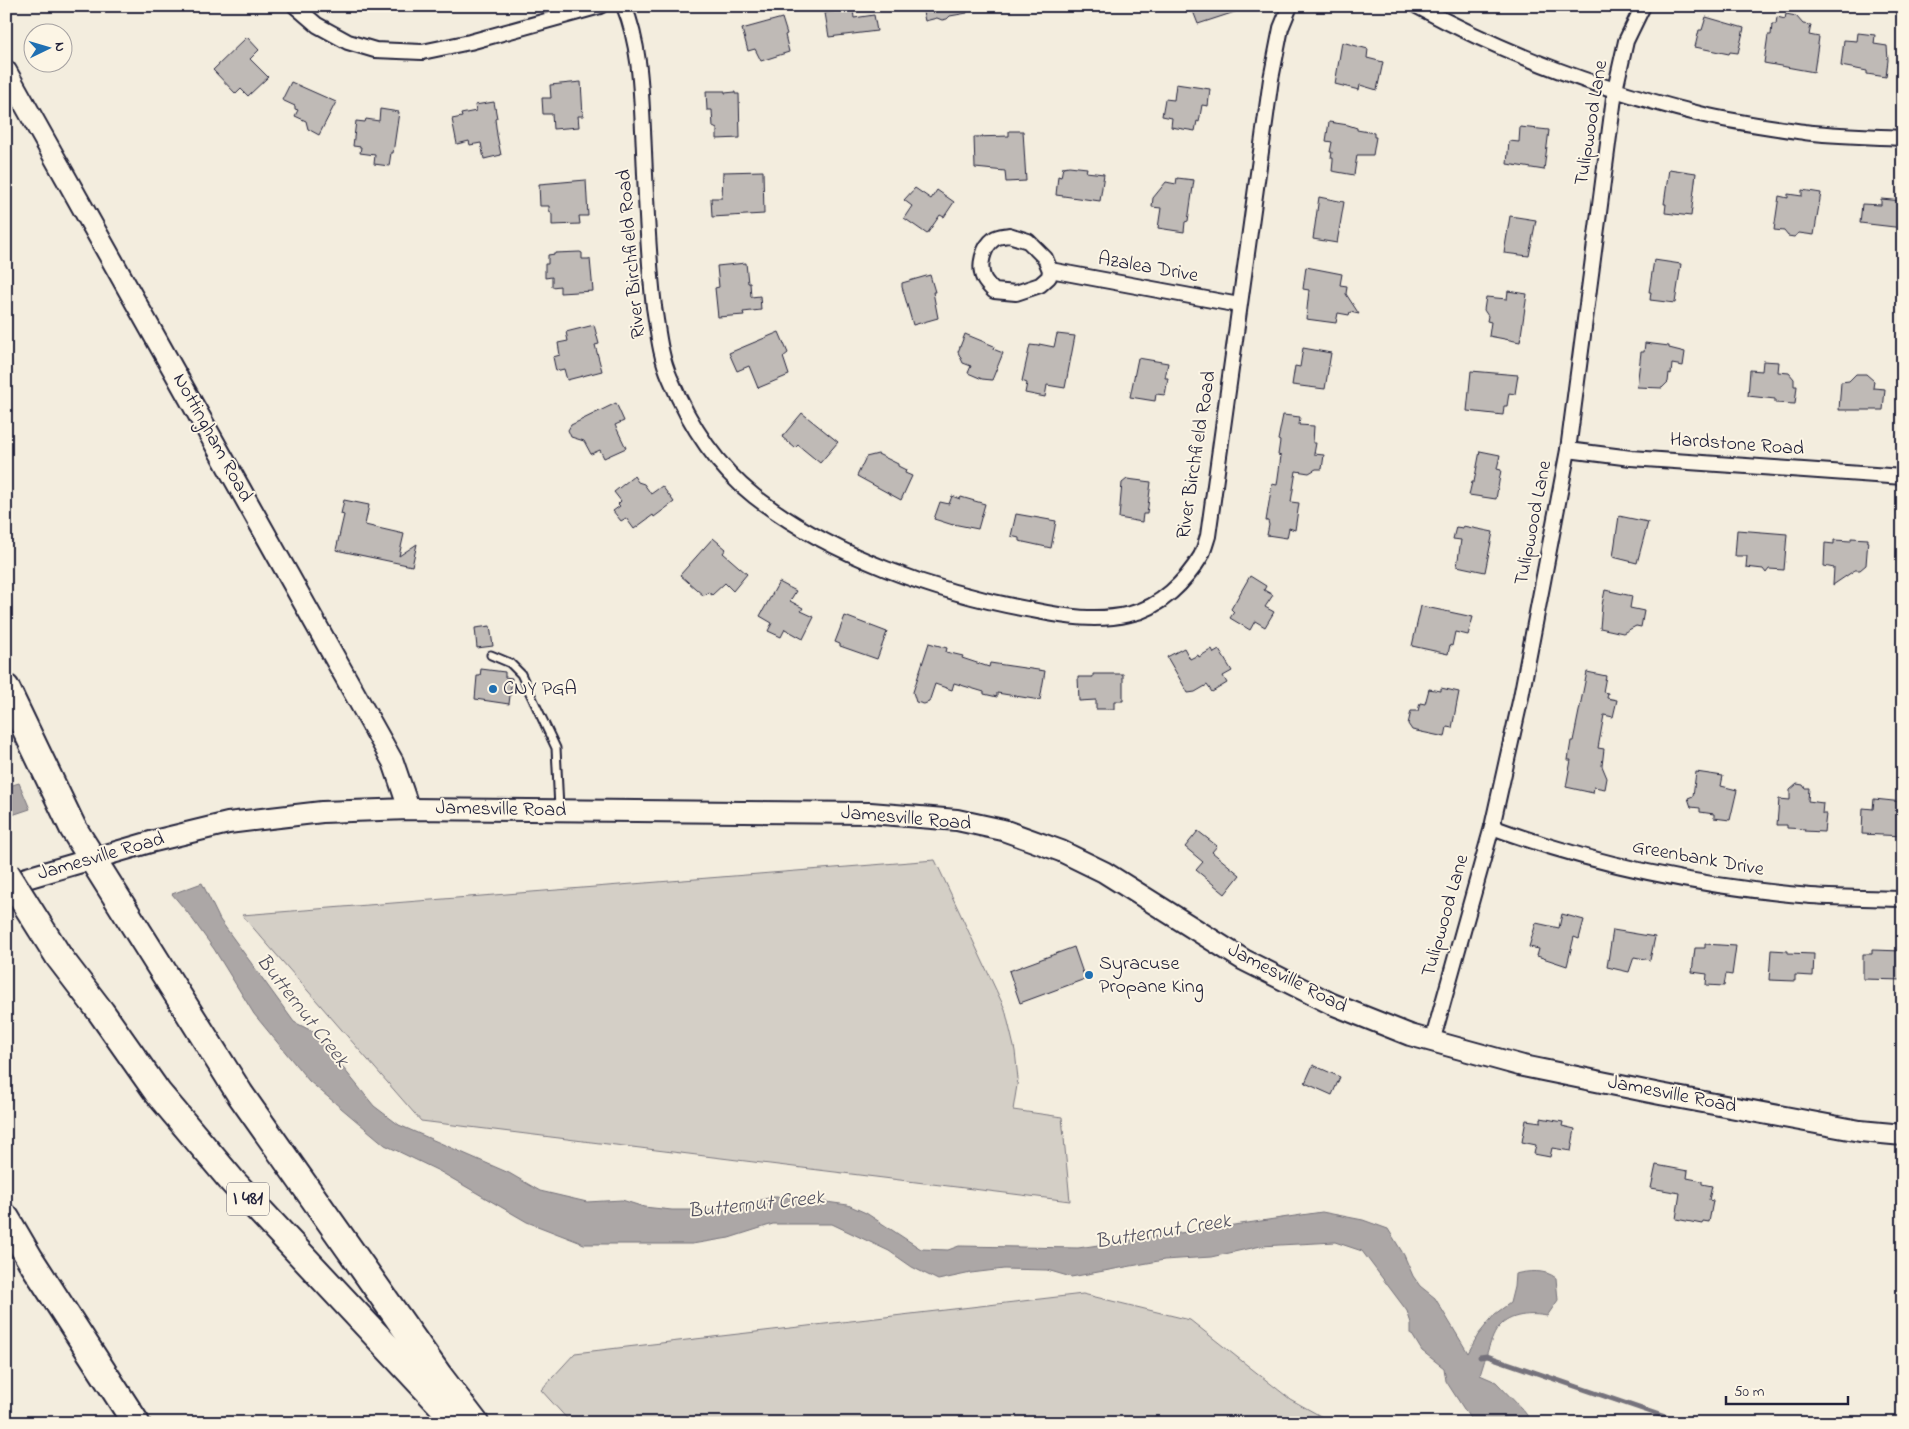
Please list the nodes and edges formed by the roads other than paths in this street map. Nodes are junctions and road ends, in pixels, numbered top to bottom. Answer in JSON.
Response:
{"nodes":[{"id":1,"x":295,"y":6,"type":"edge"},
{"id":2,"x":600,"y":6,"type":"edge"},
{"id":3,"x":624,"y":6,"type":"edge"},
{"id":4,"x":1290,"y":6,"type":"edge"},
{"id":5,"x":1417,"y":6,"type":"edge"},
{"id":6,"x":1643,"y":6,"type":"edge"},
{"id":7,"x":6,"y":71,"type":"edge"},
{"id":8,"x":1615,"y":90,"type":"junction"},
{"id":9,"x":1903,"y":138,"type":"edge"},
{"id":10,"x":1050,"y":270,"type":"junction"},
{"id":11,"x":1239,"y":305,"type":"junction"},
{"id":12,"x":1568,"y":450,"type":"junction"},
{"id":13,"x":1903,"y":477,"type":"edge"},
{"id":14,"x":491,"y":655,"type":"dead end"},
{"id":15,"x":6,"y":688,"type":"edge"},
{"id":16,"x":408,"y":809,"type":"junction"},
{"id":17,"x":559,"y":810,"type":"junction"},
{"id":18,"x":1492,"y":827,"type":"junction"},
{"id":19,"x":91,"y":859,"type":"junction"},
{"id":20,"x":6,"y":873,"type":"edge"},
{"id":21,"x":6,"y":884,"type":"edge"},
{"id":22,"x":1903,"y":899,"type":"edge"},
{"id":23,"x":1432,"y":1042,"type":"junction"},
{"id":24,"x":1903,"y":1135,"type":"edge"},
{"id":25,"x":6,"y":1218,"type":"edge"},
{"id":26,"x":1903,"y":1268,"type":"edge"},
{"id":27,"x":1903,"y":1281,"type":"edge"},
{"id":28,"x":136,"y":1423,"type":"edge"},
{"id":29,"x":458,"y":1423,"type":"edge"},
{"id":30,"x":475,"y":1423,"type":"edge"}],
"edges":[{"from":1,"to":2,"type":"street"},
{"from":3,"to":11,"type":"street","name":"River Birchfield Road"},
{"from":4,"to":11,"type":"street","name":"River Birchfield Road"},
{"from":5,"to":8,"type":"street"},
{"from":6,"to":8,"type":"street","name":"Tulipwood Lane"},
{"from":7,"to":16,"type":"street","name":"Nottingham Road"},
{"from":8,"to":9,"type":"street"},
{"from":8,"to":12,"type":"street","name":"Tulipwood Lane"},
{"from":10,"to":10,"type":"street"},
{"from":10,"to":11,"type":"street","name":"Azalea Drive"},
{"from":12,"to":13,"type":"street","name":"Hardstone Road"},
{"from":12,"to":18,"type":"street","name":"Tulipwood Lane"},
{"from":14,"to":17,"type":"lane"},
{"from":15,"to":19,"type":"highway"},
{"from":16,"to":17,"type":"street","name":"Jamesville Road"},
{"from":16,"to":19,"type":"street","name":"Jamesville Road"},
{"from":17,"to":23,"type":"street","name":"Jamesville Road"},
{"from":18,"to":22,"type":"street","name":"Greenbank Drive"},
{"from":18,"to":23,"type":"street","name":"Tulipwood Lane"},
{"from":19,"to":21,"type":"street","name":"Jamesville Road"},
{"from":19,"to":30,"type":"highway"},
{"from":20,"to":29,"type":"highway","number":"I 481","bridge":true},
{"from":23,"to":24,"type":"street","name":"Jamesville Road"},
{"from":25,"to":28,"type":"highway"},
{"from":26,"to":27,"type":"lane"}]}
